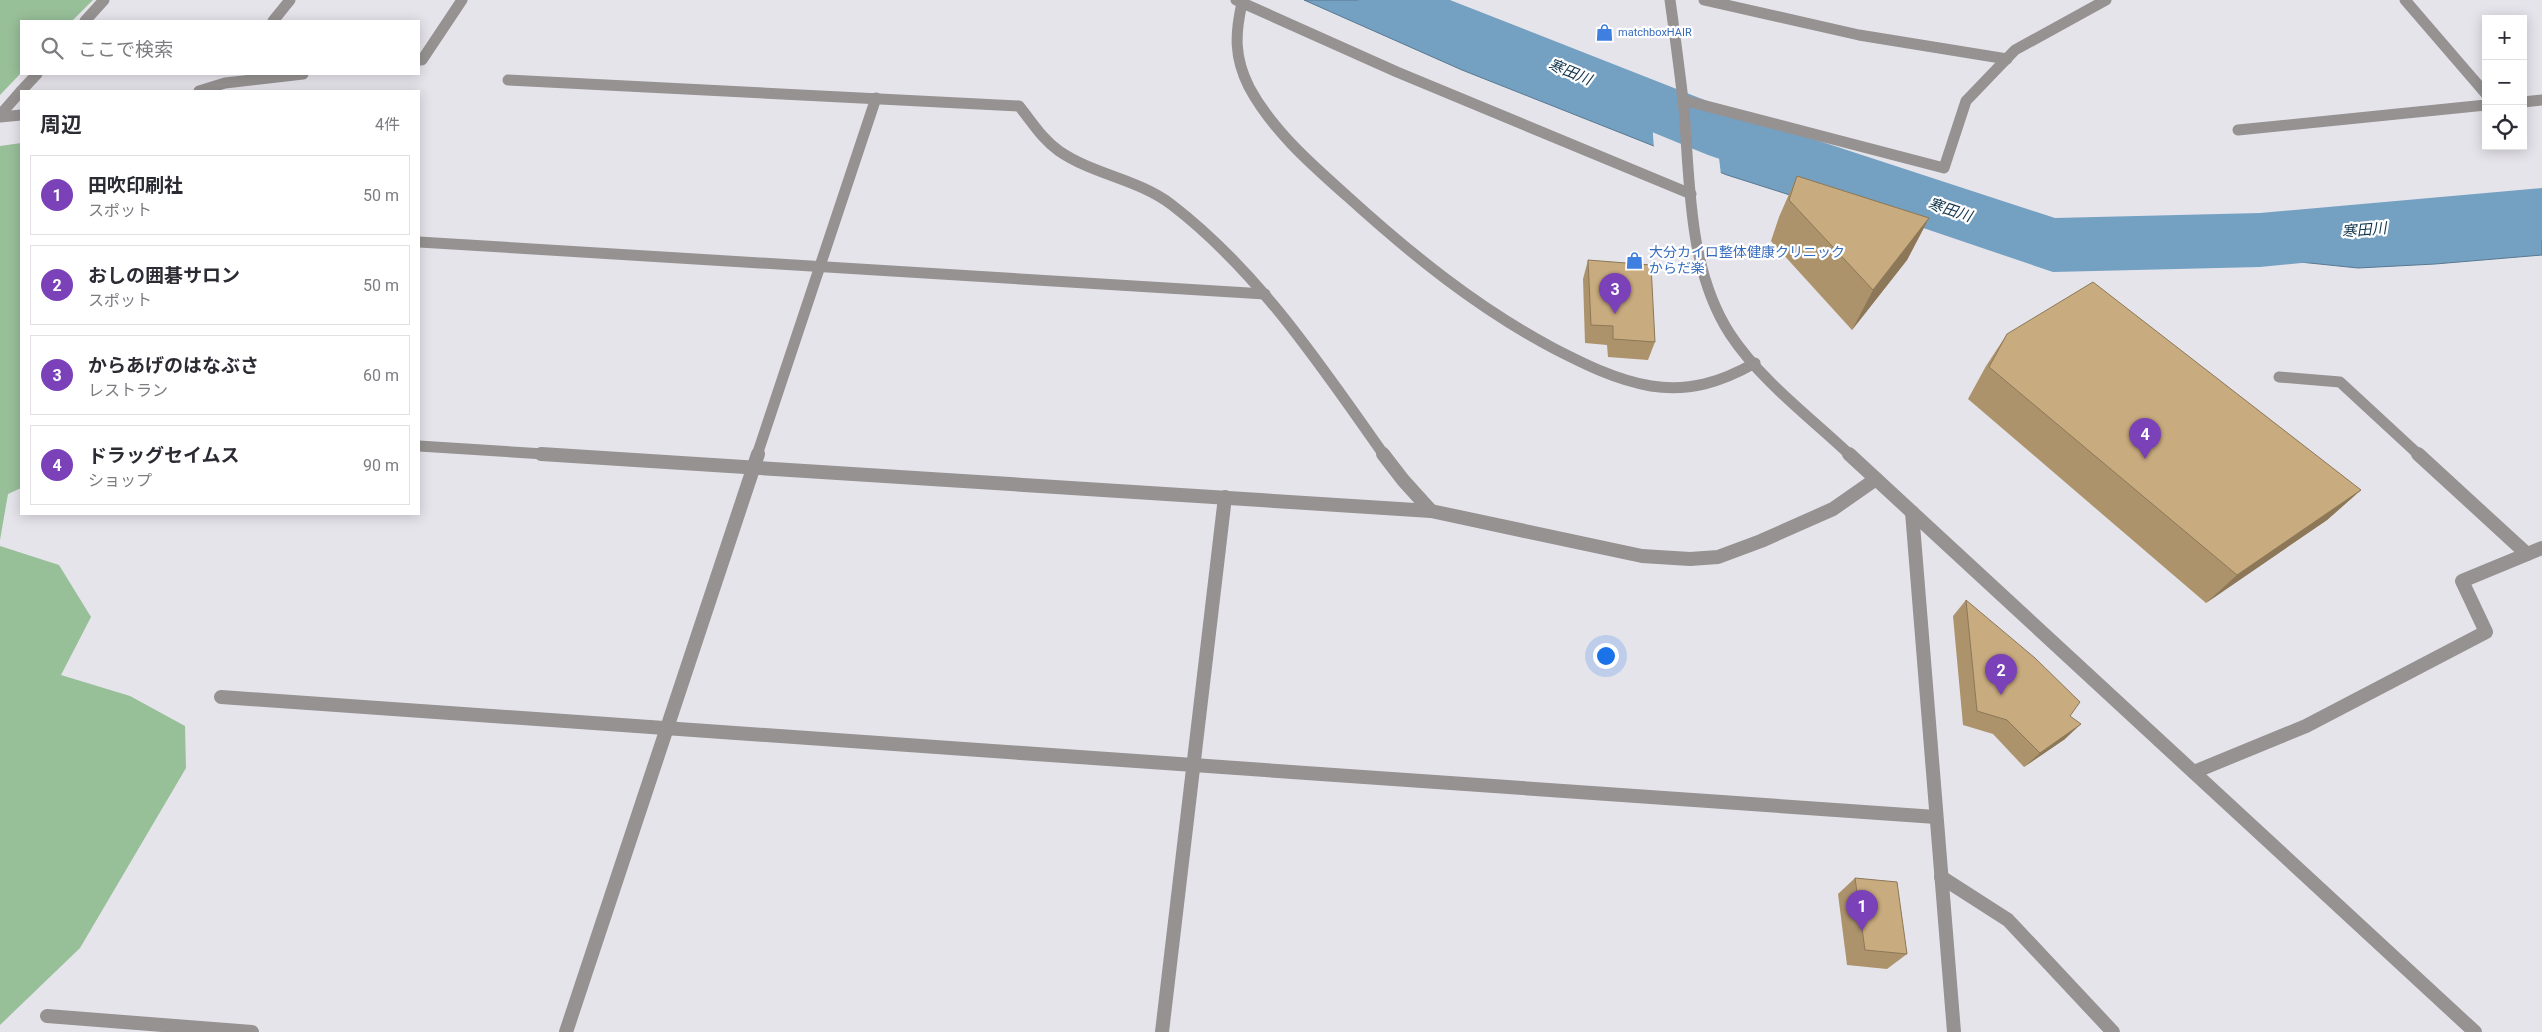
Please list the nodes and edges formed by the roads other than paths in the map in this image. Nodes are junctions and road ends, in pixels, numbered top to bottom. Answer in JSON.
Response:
{"nodes":[{"id":1,"x":104,"y":0,"type":"edge"},
{"id":2,"x":290,"y":0,"type":"edge"},
{"id":3,"x":462,"y":0,"type":"edge"},
{"id":4,"x":1670,"y":0,"type":"edge"},
{"id":5,"x":1704,"y":0,"type":"edge"},
{"id":6,"x":2106,"y":0,"type":"edge"},
{"id":7,"x":2405,"y":0,"type":"edge"},
{"id":8,"x":1239,"y":2,"type":"edge"},
{"id":9,"x":86,"y":20,"type":"edge"},
{"id":10,"x":274,"y":20,"type":"edge"},
{"id":11,"x":2007,"y":59,"type":"junction"},
{"id":12,"x":420,"y":60,"type":"edge"},
{"id":13,"x":36,"y":75,"type":"edge"},
{"id":14,"x":231,"y":75,"type":"edge"},
{"id":15,"x":294,"y":75,"type":"edge"},
{"id":16,"x":508,"y":80,"type":"dead end"},
{"id":17,"x":225,"y":83,"type":"junction"},
{"id":18,"x":2482,"y":89,"type":"edge"},
{"id":19,"x":22,"y":90,"type":"edge"},
{"id":20,"x":202,"y":90,"type":"edge"},
{"id":21,"x":20,"y":92,"type":"edge"},
{"id":22,"x":876,"y":98,"type":"junction"},
{"id":23,"x":1683,"y":100,"type":"junction"},
{"id":24,"x":2542,"y":100,"type":"edge"},
{"id":25,"x":2527,"y":102,"type":"edge"},
{"id":26,"x":2482,"y":106,"type":"edge"},
{"id":27,"x":20,"y":115,"type":"edge"},
{"id":28,"x":0,"y":116,"type":"edge"},
{"id":29,"x":2238,"y":130,"type":"dead end"},
{"id":30,"x":1691,"y":194,"type":"junction"},
{"id":31,"x":420,"y":242,"type":"edge"},
{"id":32,"x":820,"y":267,"type":"junction"},
{"id":33,"x":1265,"y":294,"type":"junction"},
{"id":34,"x":1755,"y":363,"type":"junction"},
{"id":35,"x":2278,"y":377,"type":"dead end"},
{"id":36,"x":420,"y":446,"type":"edge"},
{"id":37,"x":753,"y":468,"type":"junction"},
{"id":38,"x":1876,"y":479,"type":"junction"},
{"id":39,"x":1225,"y":497,"type":"junction"},
{"id":40,"x":1431,"y":511,"type":"junction"},
{"id":41,"x":1912,"y":512,"type":"junction"},
{"id":42,"x":2542,"y":548,"type":"edge"},
{"id":43,"x":2527,"y":554,"type":"junction"},
{"id":44,"x":221,"y":697,"type":"dead end"},
{"id":45,"x":667,"y":728,"type":"junction"},
{"id":46,"x":1194,"y":765,"type":"junction"},
{"id":47,"x":2194,"y":772,"type":"junction"},
{"id":48,"x":1936,"y":817,"type":"junction"},
{"id":49,"x":1941,"y":876,"type":"junction"},
{"id":50,"x":47,"y":1016,"type":"dead end"},
{"id":51,"x":252,"y":1032,"type":"edge"},
{"id":52,"x":566,"y":1032,"type":"edge"},
{"id":53,"x":1162,"y":1032,"type":"edge"},
{"id":54,"x":1954,"y":1032,"type":"edge"},
{"id":55,"x":2113,"y":1032,"type":"edge"},
{"id":56,"x":2475,"y":1032,"type":"edge"}],
"edges":[{"from":1,"to":9,"type":"street"},
{"from":2,"to":10,"type":"street"},
{"from":3,"to":12,"type":"street"},
{"from":4,"to":23,"type":"street"},
{"from":5,"to":11,"type":"street"},
{"from":6,"to":11,"type":"street"},
{"from":7,"to":18,"type":"street"},
{"from":8,"to":30,"type":"street"},
{"from":8,"to":34,"type":"street"},
{"from":11,"to":23,"type":"street"},
{"from":13,"to":19,"type":"street"},
{"from":14,"to":17,"type":"street"},
{"from":15,"to":17,"type":"street"},
{"from":16,"to":22,"type":"street"},
{"from":17,"to":20,"type":"street"},
{"from":21,"to":28,"type":"street"},
{"from":22,"to":32,"type":"street"},
{"from":22,"to":33,"type":"street"},
{"from":23,"to":30,"type":"street"},
{"from":24,"to":25,"type":"street"},
{"from":26,"to":29,"type":"street"},
{"from":27,"to":28,"type":"street"},
{"from":30,"to":34,"type":"street"},
{"from":31,"to":32,"type":"street"},
{"from":32,"to":33,"type":"street"},
{"from":32,"to":37,"type":"street"},
{"from":33,"to":40,"type":"street"},
{"from":34,"to":38,"type":"street"},
{"from":35,"to":43,"type":"street"},
{"from":36,"to":37,"type":"street"},
{"from":37,"to":39,"type":"street"},
{"from":37,"to":45,"type":"street"},
{"from":38,"to":40,"type":"street"},
{"from":38,"to":41,"type":"street"},
{"from":39,"to":40,"type":"street"},
{"from":39,"to":46,"type":"street"},
{"from":41,"to":47,"type":"street"},
{"from":41,"to":48,"type":"street"},
{"from":42,"to":43,"type":"street"},
{"from":43,"to":47,"type":"street"},
{"from":44,"to":45,"type":"street"},
{"from":45,"to":46,"type":"street"},
{"from":45,"to":52,"type":"street"},
{"from":46,"to":48,"type":"street"},
{"from":46,"to":53,"type":"street"},
{"from":47,"to":56,"type":"street"},
{"from":48,"to":49,"type":"street"},
{"from":49,"to":54,"type":"street"},
{"from":49,"to":55,"type":"street"},
{"from":50,"to":51,"type":"street"}]}
